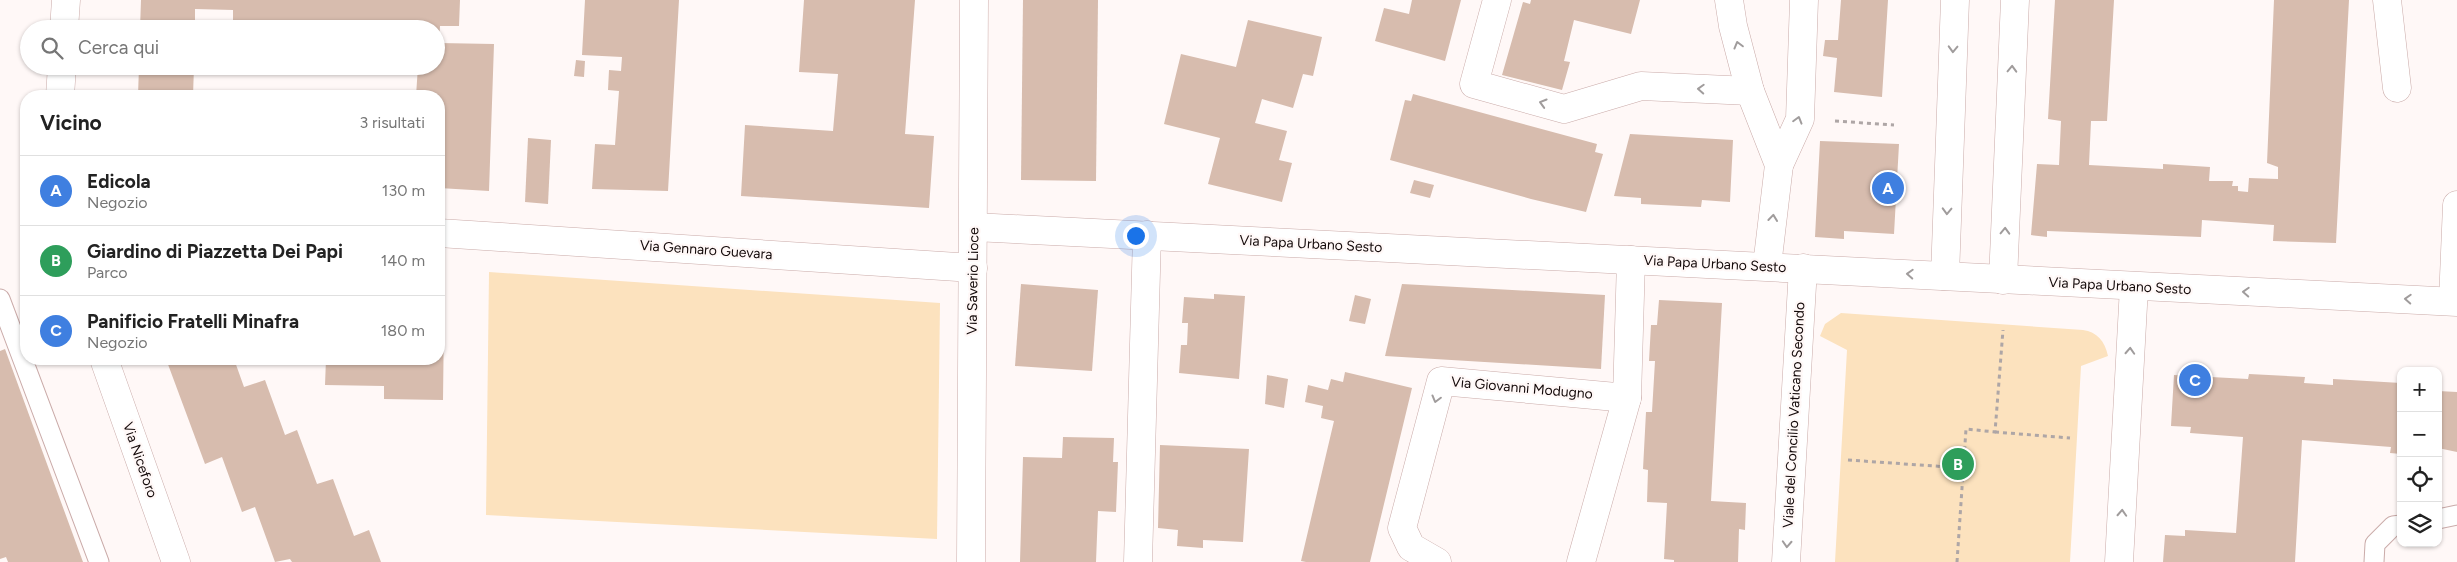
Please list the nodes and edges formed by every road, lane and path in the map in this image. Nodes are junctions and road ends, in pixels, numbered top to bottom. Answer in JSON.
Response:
{"nodes":[{"id":1,"x":66,"y":0,"type":"edge"},
{"id":2,"x":974,"y":0,"type":"edge"},
{"id":3,"x":1496,"y":0,"type":"edge"},
{"id":4,"x":1729,"y":0,"type":"edge"},
{"id":5,"x":1804,"y":0,"type":"edge"},
{"id":6,"x":1955,"y":0,"type":"edge"},
{"id":7,"x":2015,"y":0,"type":"edge"},
{"id":8,"x":2387,"y":0,"type":"edge"},
{"id":9,"x":65,"y":20,"type":"edge"},
{"id":10,"x":61,"y":75,"type":"edge"},
{"id":11,"x":2397,"y":88,"type":"dead end"},
{"id":12,"x":60,"y":90,"type":"edge"},
{"id":13,"x":1750,"y":91,"type":"junction"},
{"id":14,"x":1800,"y":119,"type":"junction"},
{"id":15,"x":1894,"y":125,"type":"dead end"},
{"id":16,"x":1779,"y":165,"type":"junction"},
{"id":17,"x":2457,"y":205,"type":"edge"},
{"id":18,"x":974,"y":227,"type":"junction"},
{"id":19,"x":445,"y":233,"type":"edge"},
{"id":20,"x":1147,"y":235,"type":"junction"},
{"id":21,"x":1631,"y":260,"type":"junction"},
{"id":22,"x":1768,"y":266,"type":"junction"},
{"id":23,"x":973,"y":268,"type":"junction"},
{"id":24,"x":1803,"y":268,"type":"junction"},
{"id":25,"x":1945,"y":276,"type":"junction"},
{"id":26,"x":2003,"y":280,"type":"junction"},
{"id":27,"x":2134,"y":287,"type":"junction"},
{"id":28,"x":0,"y":299,"type":"edge"},
{"id":29,"x":2455,"y":302,"type":"edge"},
{"id":30,"x":2002,"y":330,"type":"dead end"},
{"id":31,"x":20,"y":352,"type":"edge"},
{"id":32,"x":25,"y":365,"type":"edge"},
{"id":33,"x":106,"y":365,"type":"edge"},
{"id":34,"x":1627,"y":398,"type":"junction"},
{"id":35,"x":1995,"y":432,"type":"junction"},
{"id":36,"x":2070,"y":438,"type":"dead end"},
{"id":37,"x":1848,"y":460,"type":"dead end"},
{"id":38,"x":1963,"y":468,"type":"junction"},
{"id":39,"x":2457,"y":515,"type":"edge"},
{"id":40,"x":2442,"y":518,"type":"edge"},
{"id":41,"x":2397,"y":526,"type":"edge"},
{"id":42,"x":99,"y":562,"type":"edge"},
{"id":43,"x":176,"y":562,"type":"edge"},
{"id":44,"x":971,"y":562,"type":"edge"},
{"id":45,"x":1138,"y":562,"type":"edge"},
{"id":46,"x":1437,"y":562,"type":"edge"},
{"id":47,"x":1582,"y":562,"type":"edge"},
{"id":48,"x":1786,"y":562,"type":"edge"},
{"id":49,"x":1957,"y":562,"type":"edge"},
{"id":50,"x":2120,"y":562,"type":"edge"},
{"id":51,"x":2374,"y":562,"type":"edge"}],
"edges":[{"from":1,"to":9,"type":"street"},
{"from":2,"to":18,"type":"street","name":"Via Saverio Lioce"},
{"from":13,"to":3,"type":"street","one_way":true},
{"from":13,"to":4,"type":"street","one_way":true},
{"from":5,"to":14,"type":"street"},
{"from":6,"to":25,"type":"street","one_way":true},
{"from":26,"to":7,"type":"street","one_way":true},
{"from":8,"to":11,"type":"street"},
{"from":10,"to":12,"type":"street"},
{"from":13,"to":16,"type":"street"},
{"from":14,"to":15,"type":"path"},
{"from":16,"to":14,"type":"street","one_way":true},
{"from":22,"to":16,"type":"street","one_way":true},
{"from":17,"to":29,"type":"street"},
{"from":18,"to":20,"type":"street","name":"Via Papa Urbano Sesto"},
{"from":18,"to":23,"type":"street","name":"Via Saverio Lioce"},
{"from":19,"to":23,"type":"street","name":"Via Gennaro Guevara"},
{"from":20,"to":21,"type":"street","name":"Via Papa Urbano Sesto"},
{"from":20,"to":45,"type":"street"},
{"from":21,"to":22,"type":"street","name":"Via Papa Urbano Sesto"},
{"from":21,"to":34,"type":"street"},
{"from":22,"to":24,"type":"street","name":"Via Papa Urbano Sesto"},
{"from":23,"to":44,"type":"street","name":"Via Saverio Lioce"},
{"from":25,"to":24,"type":"street","name":"Via Papa Urbano Sesto","one_way":true},
{"from":24,"to":48,"type":"street","name":"Viale del Concilio Vaticano Secondo","one_way":true},
{"from":25,"to":26,"type":"street","name":"Via Papa Urbano Sesto"},
{"from":26,"to":27,"type":"street","name":"Via Papa Urbano Sesto"},
{"from":29,"to":27,"type":"street","name":"Via Papa Urbano Sesto","one_way":true},
{"from":50,"to":27,"type":"street","one_way":true},
{"from":28,"to":31,"type":"lane"},
{"from":30,"to":35,"type":"path"},
{"from":32,"to":42,"type":"lane"},
{"from":33,"to":43,"type":"street","name":"Via Niceforo"},
{"from":34,"to":46,"type":"street","name":"Via Giovanni Modugno","one_way":true},
{"from":34,"to":47,"type":"street"},
{"from":35,"to":36,"type":"path"},
{"from":35,"to":38,"type":"path"},
{"from":37,"to":38,"type":"path"},
{"from":38,"to":49,"type":"path"},
{"from":39,"to":40,"type":"lane"},
{"from":41,"to":51,"type":"lane"}]}
